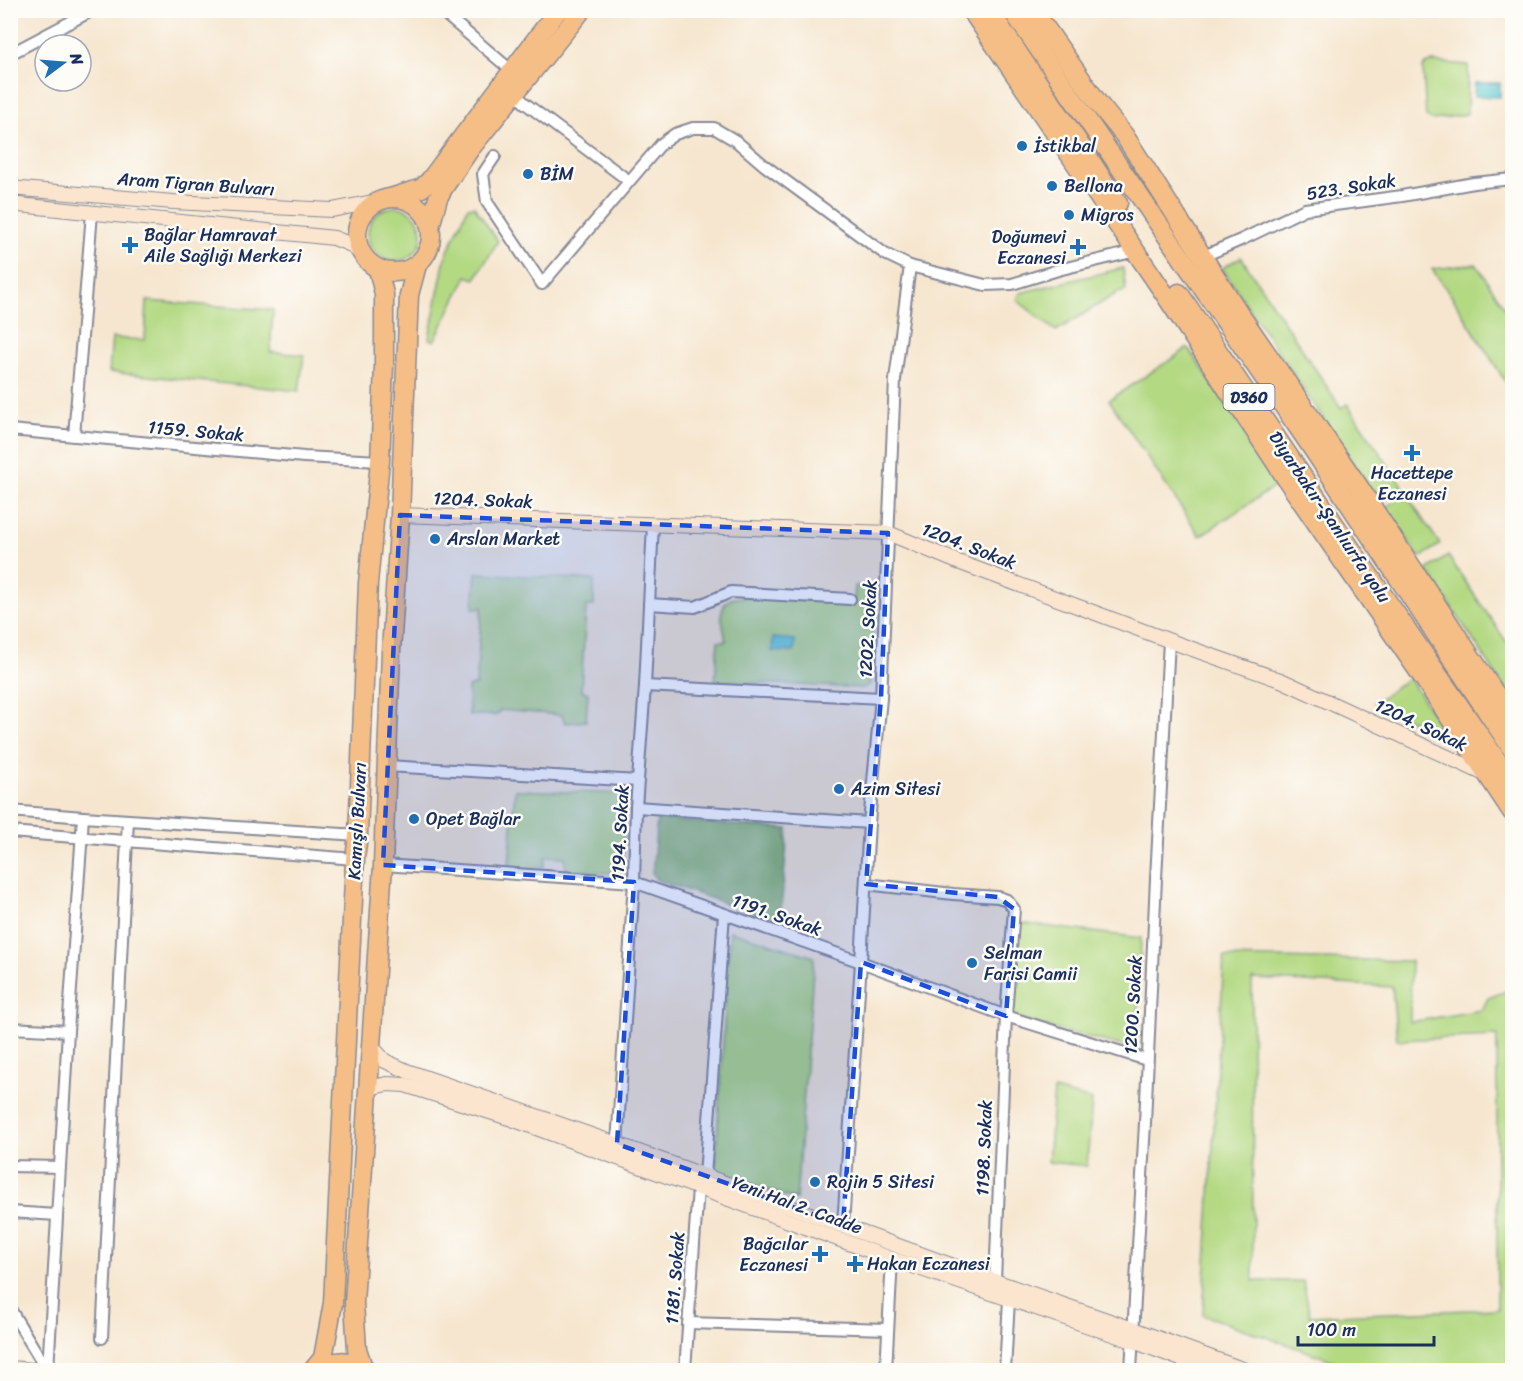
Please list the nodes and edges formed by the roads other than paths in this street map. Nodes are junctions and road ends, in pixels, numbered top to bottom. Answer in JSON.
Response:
{"nodes":[{"id":1,"x":93,"y":10,"type":"edge"},
{"id":2,"x":440,"y":10,"type":"edge"},
{"id":3,"x":543,"y":10,"type":"edge"},
{"id":4,"x":558,"y":10,"type":"edge"},
{"id":5,"x":582,"y":10,"type":"edge"},
{"id":6,"x":971,"y":10,"type":"edge"},
{"id":7,"x":989,"y":10,"type":"edge"},
{"id":8,"x":1011,"y":10,"type":"edge"},
{"id":9,"x":1033,"y":10,"type":"edge"},
{"id":10,"x":10,"y":54,"type":"edge"},
{"id":11,"x":516,"y":65,"type":"junction"},
{"id":12,"x":515,"y":94,"type":"junction"},
{"id":13,"x":1098,"y":103,"type":"junction"},
{"id":14,"x":495,"y":156,"type":"dead end"},
{"id":15,"x":1512,"y":179,"type":"edge"},
{"id":16,"x":629,"y":181,"type":"junction"},
{"id":17,"x":10,"y":188,"type":"edge"},
{"id":18,"x":384,"y":200,"type":"junction"},
{"id":19,"x":10,"y":204,"type":"edge"},
{"id":20,"x":92,"y":213,"type":"junction"},
{"id":21,"x":430,"y":227,"type":"junction"},
{"id":22,"x":1141,"y":249,"type":"junction"},
{"id":23,"x":362,"y":254,"type":"junction"},
{"id":24,"x":1203,"y":256,"type":"junction"},
{"id":25,"x":1185,"y":263,"type":"junction"},
{"id":26,"x":417,"y":265,"type":"junction"},
{"id":27,"x":910,"y":266,"type":"junction"},
{"id":28,"x":378,"y":269,"type":"junction"},
{"id":29,"x":10,"y":430,"type":"edge"},
{"id":30,"x":74,"y":436,"type":"junction"},
{"id":31,"x":1306,"y":439,"type":"junction"},
{"id":32,"x":380,"y":461,"type":"junction"},
{"id":33,"x":1305,"y":481,"type":"junction"},
{"id":34,"x":400,"y":515,"type":"junction"},
{"id":35,"x":652,"y":524,"type":"junction"},
{"id":36,"x":888,"y":533,"type":"junction"},
{"id":37,"x":1399,"y":547,"type":"junction"},
{"id":38,"x":1346,"y":564,"type":"junction"},
{"id":39,"x":850,"y":599,"type":"dead end"},
{"id":40,"x":649,"y":604,"type":"junction"},
{"id":41,"x":1169,"y":641,"type":"junction"},
{"id":42,"x":645,"y":686,"type":"junction"},
{"id":43,"x":881,"y":698,"type":"junction"},
{"id":44,"x":1512,"y":719,"type":"edge"},
{"id":45,"x":1512,"y":749,"type":"edge"},
{"id":46,"x":387,"y":766,"type":"junction"},
{"id":47,"x":1489,"y":776,"type":"junction"},
{"id":48,"x":638,"y":781,"type":"junction"},
{"id":49,"x":1512,"y":782,"type":"edge"},
{"id":50,"x":636,"y":807,"type":"junction"},
{"id":51,"x":10,"y":811,"type":"edge"},
{"id":52,"x":1512,"y":812,"type":"edge"},
{"id":53,"x":83,"y":817,"type":"junction"},
{"id":54,"x":128,"y":820,"type":"junction"},
{"id":55,"x":869,"y":823,"type":"junction"},
{"id":56,"x":10,"y":832,"type":"edge"},
{"id":57,"x":358,"y":835,"type":"junction"},
{"id":58,"x":81,"y":838,"type":"junction"},
{"id":59,"x":127,"y":841,"type":"junction"},
{"id":60,"x":355,"y":859,"type":"junction"},
{"id":61,"x":382,"y":865,"type":"junction"},
{"id":62,"x":634,"y":882,"type":"junction"},
{"id":63,"x":866,"y":884,"type":"junction"},
{"id":64,"x":724,"y":914,"type":"junction"},
{"id":65,"x":861,"y":962,"type":"junction"},
{"id":66,"x":1006,"y":1016,"type":"junction"},
{"id":67,"x":10,"y":1028,"type":"edge"},
{"id":68,"x":68,"y":1031,"type":"junction"},
{"id":69,"x":372,"y":1047,"type":"junction"},
{"id":70,"x":1147,"y":1060,"type":"junction"},
{"id":71,"x":369,"y":1088,"type":"junction"},
{"id":72,"x":617,"y":1144,"type":"junction"},
{"id":73,"x":10,"y":1166,"type":"edge"},
{"id":74,"x":60,"y":1167,"type":"junction"},
{"id":75,"x":702,"y":1182,"type":"junction"},
{"id":76,"x":10,"y":1212,"type":"edge"},
{"id":77,"x":57,"y":1215,"type":"junction"},
{"id":78,"x":843,"y":1226,"type":"junction"},
{"id":79,"x":892,"y":1259,"type":"junction"},
{"id":80,"x":995,"y":1281,"type":"junction"},
{"id":81,"x":1009,"y":1300,"type":"junction"},
{"id":82,"x":10,"y":1309,"type":"edge"},
{"id":83,"x":688,"y":1323,"type":"junction"},
{"id":84,"x":888,"y":1329,"type":"junction"},
{"id":85,"x":1133,"y":1335,"type":"junction"},
{"id":86,"x":102,"y":1338,"type":"dead end"},
{"id":87,"x":10,"y":1368,"type":"edge"},
{"id":88,"x":365,"y":1369,"type":"edge"},
{"id":89,"x":34,"y":1371,"type":"edge"},
{"id":90,"x":47,"y":1371,"type":"edge"},
{"id":91,"x":314,"y":1371,"type":"edge"},
{"id":92,"x":685,"y":1371,"type":"edge"},
{"id":93,"x":886,"y":1371,"type":"edge"},
{"id":94,"x":1005,"y":1371,"type":"edge"},
{"id":95,"x":1131,"y":1371,"type":"edge"},
{"id":96,"x":1210,"y":1371,"type":"edge"},
{"id":97,"x":1245,"y":1371,"type":"edge"}],
"edges":[{"from":1,"to":10,"type":"street"},
{"from":2,"to":11,"type":"street"},
{"from":3,"to":11,"type":"highway"},
{"from":4,"to":11,"type":"highway"},
{"from":5,"to":12,"type":"highway"},
{"from":6,"to":22,"type":"highway"},
{"from":7,"to":22,"type":"highway","name":"Diyarbakır-Şanlıurfa yolu","number":"D360"},
{"from":8,"to":25,"type":"highway","name":"Diyarbakır-Şanlıurfa yolu","number":"D360"},
{"from":9,"to":13,"type":"highway"},
{"from":11,"to":18,"type":"highway"},
{"from":12,"to":16,"type":"street"},
{"from":12,"to":21,"type":"highway"},
{"from":13,"to":24,"type":"highway"},
{"from":13,"to":25,"type":"highway"},
{"from":14,"to":16,"type":"street"},
{"from":15,"to":24,"type":"street","name":"523. Sokak"},
{"from":16,"to":27,"type":"street"},
{"from":17,"to":18,"type":"street","name":"Aram Tigran Bulvarı"},
{"from":18,"to":21,"type":"highway"},
{"from":18,"to":23,"type":"highway"},
{"from":19,"to":20,"type":"street"},
{"from":20,"to":23,"type":"street"},
{"from":20,"to":30,"type":"street"},
{"from":21,"to":26,"type":"highway"},
{"from":22,"to":27,"type":"street"},
{"from":22,"to":33,"type":"highway","name":"Diyarbakır-Şanlıurfa yolu","number":"D360"},
{"from":22,"to":38,"type":"highway"},
{"from":23,"to":28,"type":"highway"},
{"from":24,"to":37,"type":"highway"},
{"from":25,"to":31,"type":"highway","name":"Diyarbakır-Şanlıurfa yolu","number":"D360"},
{"from":26,"to":28,"type":"highway"},
{"from":26,"to":34,"type":"highway","name":"Kamışlı Bulvarı"},
{"from":27,"to":36,"type":"street","name":"1202. Sokak"},
{"from":28,"to":32,"type":"highway","name":"Kamışlı Bulvarı"},
{"from":29,"to":30,"type":"street","name":"1159. Sokak"},
{"from":30,"to":32,"type":"street","name":"1159. Sokak"},
{"from":31,"to":37,"type":"highway"},
{"from":31,"to":45,"type":"highway","name":"Diyarbakır-Şanlıurfa yolu","number":"D360"},
{"from":32,"to":57,"type":"highway","name":"Kamışlı Bulvarı"},
{"from":33,"to":38,"type":"highway"},
{"from":33,"to":49,"type":"highway","name":"Diyarbakır-Şanlıurfa yolu","number":"D360"},
{"from":34,"to":35,"type":"street","name":"1204. Sokak"},
{"from":34,"to":46,"type":"highway","name":"Kamışlı Bulvarı"},
{"from":35,"to":36,"type":"street","name":"1204. Sokak"},
{"from":35,"to":40,"type":"street","name":"1194. Sokak"},
{"from":36,"to":41,"type":"street","name":"1204. Sokak"},
{"from":36,"to":43,"type":"street","name":"1202. Sokak"},
{"from":37,"to":44,"type":"highway"},
{"from":38,"to":47,"type":"highway"},
{"from":39,"to":40,"type":"street"},
{"from":40,"to":42,"type":"street","name":"1194. Sokak"},
{"from":41,"to":47,"type":"street","name":"1204. Sokak"},
{"from":41,"to":70,"type":"street","name":"1200. Sokak"},
{"from":42,"to":43,"type":"street"},
{"from":42,"to":48,"type":"street","name":"1194. Sokak"},
{"from":43,"to":55,"type":"street","name":"1202. Sokak"},
{"from":46,"to":48,"type":"street"},
{"from":46,"to":61,"type":"highway","name":"Kamışlı Bulvarı"},
{"from":47,"to":52,"type":"highway"},
{"from":48,"to":50,"type":"street","name":"1194. Sokak"},
{"from":50,"to":55,"type":"street"},
{"from":50,"to":62,"type":"street","name":"1194. Sokak"},
{"from":51,"to":53,"type":"street"},
{"from":53,"to":54,"type":"street"},
{"from":53,"to":58,"type":"street"},
{"from":54,"to":57,"type":"street"},
{"from":54,"to":59,"type":"street"},
{"from":55,"to":63,"type":"street","name":"1202. Sokak"},
{"from":56,"to":58,"type":"street"},
{"from":57,"to":60,"type":"highway","name":"Kamışlı Bulvarı"},
{"from":58,"to":59,"type":"street"},
{"from":58,"to":68,"type":"street"},
{"from":59,"to":60,"type":"street"},
{"from":59,"to":86,"type":"street"},
{"from":60,"to":91,"type":"highway","name":"Kamışlı Bulvarı"},
{"from":61,"to":62,"type":"street","name":"1191. Sokak"},
{"from":61,"to":69,"type":"highway","name":"Kamışlı Bulvarı"},
{"from":62,"to":64,"type":"street","name":"1191. Sokak"},
{"from":62,"to":72,"type":"street","name":"1194. Sokak"},
{"from":63,"to":65,"type":"street","name":"1202. Sokak"},
{"from":63,"to":66,"type":"street","name":"1198. Sokak"},
{"from":64,"to":65,"type":"street","name":"1191. Sokak"},
{"from":64,"to":75,"type":"street","name":"1181. Sokak"},
{"from":65,"to":66,"type":"street","name":"1191. Sokak"},
{"from":65,"to":78,"type":"street","name":"1202. Sokak"},
{"from":66,"to":70,"type":"street","name":"1191. Sokak"},
{"from":66,"to":80,"type":"street","name":"1198. Sokak"},
{"from":67,"to":68,"type":"street"},
{"from":68,"to":74,"type":"street"},
{"from":69,"to":71,"type":"highway","name":"Kamışlı Bulvarı"},
{"from":69,"to":72,"type":"street"},
{"from":70,"to":85,"type":"street","name":"1200. Sokak"},
{"from":71,"to":75,"type":"street","name":"Yeni Hal 2. Cadde"},
{"from":71,"to":88,"type":"highway","name":"Kamışlı Bulvarı"},
{"from":72,"to":75,"type":"street"},
{"from":73,"to":74,"type":"street"},
{"from":74,"to":77,"type":"street"},
{"from":75,"to":78,"type":"street"},
{"from":75,"to":79,"type":"street","name":"Yeni Hal 2. Cadde"},
{"from":75,"to":83,"type":"street","name":"1181. Sokak"},
{"from":76,"to":77,"type":"street"},
{"from":77,"to":90,"type":"street"},
{"from":78,"to":80,"type":"street"},
{"from":79,"to":81,"type":"street","name":"Yeni Hal 2. Cadde"},
{"from":79,"to":84,"type":"street"},
{"from":80,"to":85,"type":"street"},
{"from":81,"to":85,"type":"street","name":"Yeni Hal 2. Cadde"},
{"from":81,"to":94,"type":"street"},
{"from":82,"to":90,"type":"street"},
{"from":83,"to":84,"type":"street"},
{"from":83,"to":92,"type":"street","name":"1181. Sokak"},
{"from":84,"to":93,"type":"street"},
{"from":85,"to":95,"type":"street","name":"1200. Sokak"},
{"from":85,"to":96,"type":"street","name":"Yeni Hal 2. Cadde"},
{"from":85,"to":97,"type":"street"},
{"from":87,"to":89,"type":"street"},
{"from":88,"to":91,"type":"highway"}]}
